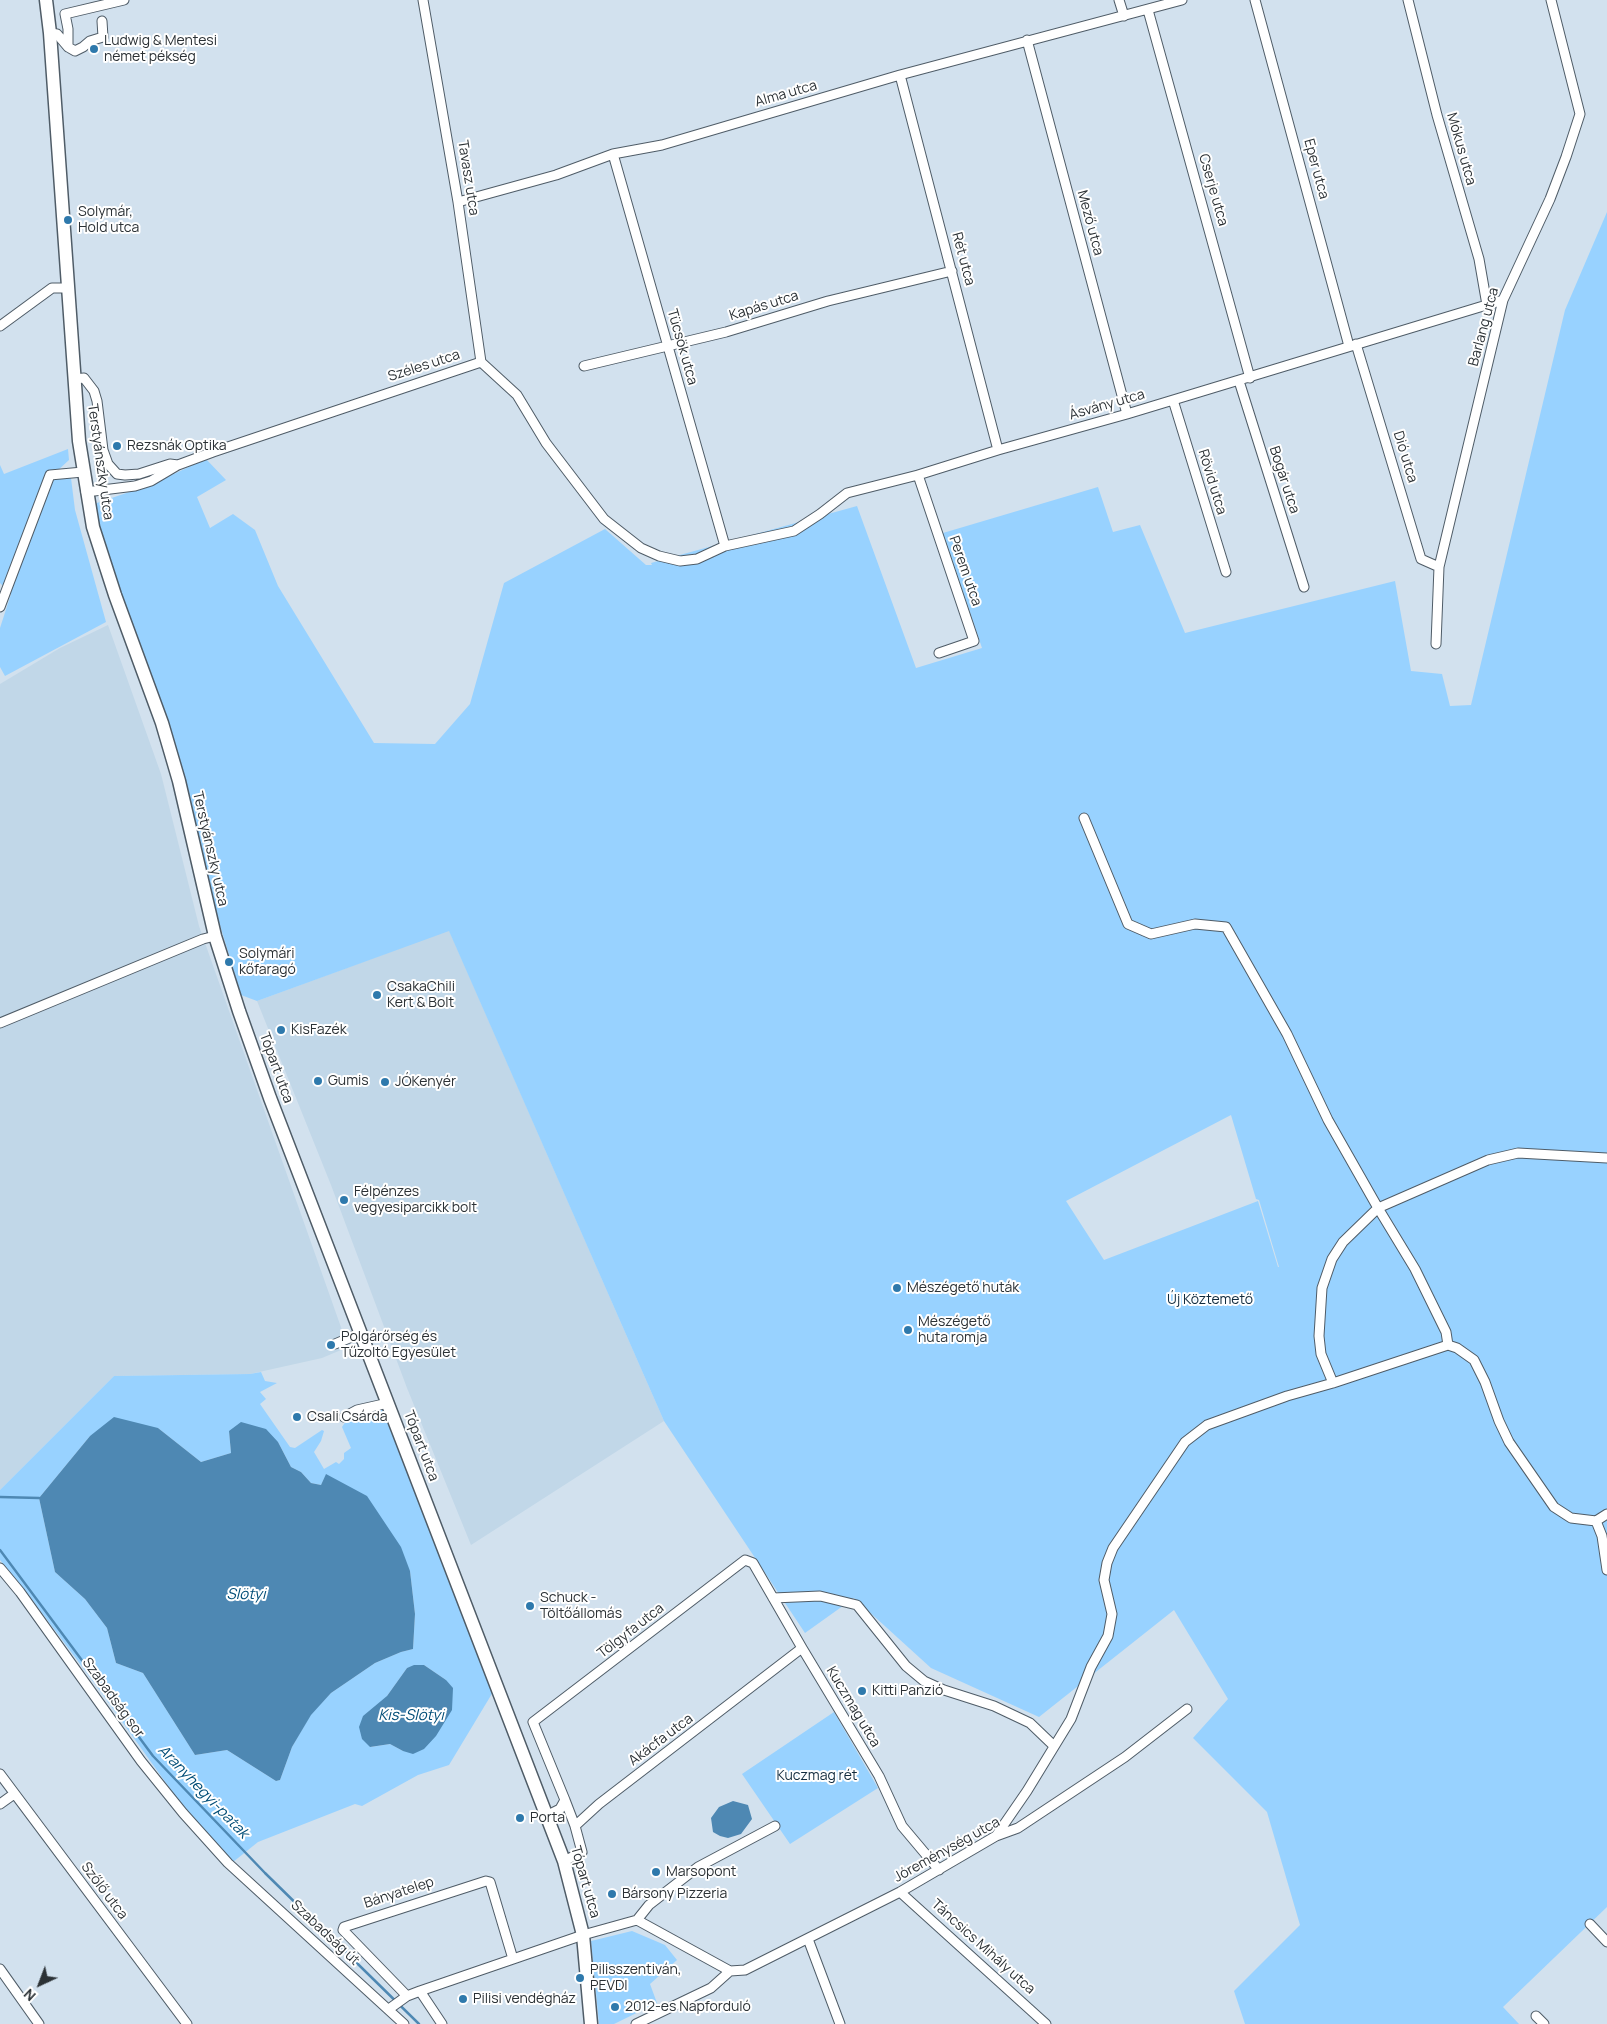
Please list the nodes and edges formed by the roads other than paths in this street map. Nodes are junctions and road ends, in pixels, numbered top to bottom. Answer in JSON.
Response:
{"nodes":[{"id":1,"x":46,"y":0,"type":"edge"},
{"id":2,"x":124,"y":0,"type":"edge"},
{"id":3,"x":423,"y":0,"type":"edge"},
{"id":4,"x":1119,"y":0,"type":"edge"},
{"id":5,"x":1182,"y":0,"type":"edge"},
{"id":6,"x":1255,"y":0,"type":"edge"},
{"id":7,"x":1408,"y":0,"type":"edge"},
{"id":8,"x":1551,"y":0,"type":"edge"},
{"id":9,"x":1148,"y":10,"type":"junction"},
{"id":10,"x":1124,"y":16,"type":"junction"},
{"id":11,"x":102,"y":21,"type":"dead end"},
{"id":12,"x":50,"y":33,"type":"junction"},
{"id":13,"x":1027,"y":40,"type":"junction"},
{"id":14,"x":68,"y":47,"type":"junction"},
{"id":15,"x":900,"y":75,"type":"junction"},
{"id":16,"x":613,"y":154,"type":"junction"},
{"id":17,"x":458,"y":202,"type":"junction"},
{"id":18,"x":952,"y":271,"type":"junction"},
{"id":19,"x":68,"y":288,"type":"junction"},
{"id":20,"x":1503,"y":300,"type":"junction"},
{"id":21,"x":1487,"y":305,"type":"junction"},
{"id":22,"x":0,"y":326,"type":"edge"},
{"id":23,"x":1352,"y":345,"type":"junction"},
{"id":24,"x":668,"y":346,"type":"junction"},
{"id":25,"x":480,"y":362,"type":"junction"},
{"id":26,"x":584,"y":366,"type":"dead end"},
{"id":27,"x":1250,"y":378,"type":"junction"},
{"id":28,"x":74,"y":379,"type":"junction"},
{"id":29,"x":1239,"y":381,"type":"junction"},
{"id":30,"x":1173,"y":400,"type":"junction"},
{"id":31,"x":1127,"y":414,"type":"junction"},
{"id":32,"x":998,"y":450,"type":"junction"},
{"id":33,"x":178,"y":465,"type":"junction"},
{"id":34,"x":83,"y":472,"type":"junction"},
{"id":35,"x":918,"y":475,"type":"junction"},
{"id":36,"x":86,"y":492,"type":"junction"},
{"id":37,"x":725,"y":546,"type":"junction"},
{"id":38,"x":1439,"y":567,"type":"junction"},
{"id":39,"x":1226,"y":572,"type":"dead end"},
{"id":40,"x":1304,"y":587,"type":"dead end"},
{"id":41,"x":0,"y":607,"type":"edge"},
{"id":42,"x":1436,"y":644,"type":"dead end"},
{"id":43,"x":939,"y":653,"type":"dead end"},
{"id":44,"x":1084,"y":818,"type":"dead end"},
{"id":45,"x":215,"y":936,"type":"junction"},
{"id":46,"x":224,"y":969,"type":"joint"},
{"id":47,"x":0,"y":1023,"type":"edge"},
{"id":48,"x":1607,"y":1158,"type":"edge"},
{"id":49,"x":1378,"y":1208,"type":"junction"},
{"id":50,"x":361,"y":1333,"type":"junction"},
{"id":51,"x":335,"y":1344,"type":"dead end"},
{"id":52,"x":1448,"y":1344,"type":"junction"},
{"id":53,"x":1334,"y":1383,"type":"junction"},
{"id":54,"x":388,"y":1403,"type":"junction"},
{"id":55,"x":344,"y":1418,"type":"dead end"},
{"id":56,"x":1607,"y":1514,"type":"edge"},
{"id":57,"x":1596,"y":1521,"type":"junction"},
{"id":58,"x":745,"y":1560,"type":"joint"},
{"id":59,"x":0,"y":1568,"type":"edge"},
{"id":60,"x":1607,"y":1570,"type":"edge"},
{"id":61,"x":773,"y":1598,"type":"junction"},
{"id":62,"x":802,"y":1648,"type":"junction"},
{"id":63,"x":1187,"y":1710,"type":"dead end"},
{"id":64,"x":1054,"y":1746,"type":"junction"},
{"id":65,"x":0,"y":1774,"type":"edge"},
{"id":66,"x":14,"y":1794,"type":"junction"},
{"id":67,"x":565,"y":1800,"type":"junction"},
{"id":68,"x":0,"y":1804,"type":"edge"},
{"id":69,"x":548,"y":1815,"type":"junction"},
{"id":70,"x":575,"y":1826,"type":"junction"},
{"id":71,"x":775,"y":1826,"type":"dead end"},
{"id":72,"x":996,"y":1836,"type":"junction"},
{"id":73,"x":564,"y":1861,"type":"junction"},
{"id":74,"x":228,"y":1862,"type":"joint"},
{"id":75,"x":939,"y":1870,"type":"junction"},
{"id":76,"x":900,"y":1892,"type":"junction"},
{"id":77,"x":637,"y":1920,"type":"junction"},
{"id":78,"x":1590,"y":1924,"type":"dead end"},
{"id":79,"x":584,"y":1935,"type":"junction"},
{"id":80,"x":808,"y":1939,"type":"junction"},
{"id":81,"x":1607,"y":1942,"type":"edge"},
{"id":82,"x":513,"y":1959,"type":"junction"},
{"id":83,"x":0,"y":1969,"type":"edge"},
{"id":84,"x":730,"y":1970,"type":"junction"},
{"id":85,"x":420,"y":1991,"type":"junction"},
{"id":86,"x":405,"y":1997,"type":"junction"},
{"id":87,"x":390,"y":2008,"type":"junction"},
{"id":88,"x":1536,"y":2016,"type":"dead end"},
{"id":89,"x":38,"y":2024,"type":"edge"},
{"id":90,"x":187,"y":2024,"type":"edge"},
{"id":91,"x":404,"y":2024,"type":"edge"},
{"id":92,"x":442,"y":2024,"type":"edge"},
{"id":93,"x":591,"y":2024,"type":"edge"},
{"id":94,"x":636,"y":2024,"type":"edge"},
{"id":95,"x":840,"y":2024,"type":"edge"},
{"id":96,"x":1046,"y":2024,"type":"edge"},
{"id":97,"x":1544,"y":2024,"type":"edge"}],
"edges":[{"from":1,"to":12,"type":"main road","name":"Terstyánszky utca"},
{"from":2,"to":14,"type":"street"},
{"from":3,"to":17,"type":"street","name":"Tavasz utca"},
{"from":4,"to":10,"type":"street"},
{"from":5,"to":9,"type":"street","name":"Alma utca"},
{"from":6,"to":23,"type":"street","name":"Eper utca"},
{"from":7,"to":21,"type":"street","name":"Mókus utca"},
{"from":8,"to":20,"type":"street","name":"Barlang utca"},
{"from":9,"to":10,"type":"street","name":"Alma utca"},
{"from":9,"to":27,"type":"street","name":"Cserje utca"},
{"from":10,"to":13,"type":"street","name":"Alma utca"},
{"from":11,"to":14,"type":"street"},
{"from":12,"to":14,"type":"street"},
{"from":12,"to":19,"type":"main road","name":"Terstyánszky utca"},
{"from":13,"to":15,"type":"street","name":"Alma utca"},
{"from":13,"to":31,"type":"street","name":"Mező utca"},
{"from":15,"to":16,"type":"street","name":"Alma utca"},
{"from":15,"to":18,"type":"street","name":"Rét utca"},
{"from":16,"to":17,"type":"street","name":"Alma utca"},
{"from":16,"to":24,"type":"street","name":"Tücsök utca"},
{"from":17,"to":25,"type":"street","name":"Tavasz utca"},
{"from":18,"to":24,"type":"street","name":"Kapás utca"},
{"from":18,"to":32,"type":"street","name":"Rét utca"},
{"from":19,"to":22,"type":"street"},
{"from":19,"to":28,"type":"main road","name":"Terstyánszky utca"},
{"from":20,"to":21,"type":"street","name":"Ásvány utca"},
{"from":20,"to":38,"type":"street","name":"Barlang utca"},
{"from":21,"to":23,"type":"street","name":"Ásvány utca"},
{"from":23,"to":27,"type":"street","name":"Ásvány utca"},
{"from":23,"to":38,"type":"street","name":"Dió utca"},
{"from":24,"to":26,"type":"street","name":"Kapás utca"},
{"from":24,"to":37,"type":"street","name":"Tücsök utca"},
{"from":25,"to":33,"type":"street","name":"Széles utca"},
{"from":25,"to":37,"type":"street","name":"Széles utca"},
{"from":27,"to":29,"type":"street","name":"Ásvány utca"},
{"from":28,"to":33,"type":"street"},
{"from":28,"to":34,"type":"main road","name":"Terstyánszky utca"},
{"from":29,"to":30,"type":"street","name":"Ásvány utca"},
{"from":29,"to":40,"type":"street","name":"Bogár utca"},
{"from":30,"to":31,"type":"street","name":"Ásvány utca"},
{"from":30,"to":39,"type":"street","name":"Rövid utca"},
{"from":31,"to":32,"type":"street","name":"Ásvány utca"},
{"from":32,"to":35,"type":"street","name":"Ásvány utca"},
{"from":33,"to":36,"type":"street","name":"Széles utca"},
{"from":34,"to":36,"type":"main road","name":"Terstyánszky utca"},
{"from":34,"to":41,"type":"street"},
{"from":35,"to":37,"type":"street","name":"Ásvány utca"},
{"from":35,"to":43,"type":"street","name":"Perem utca"},
{"from":36,"to":45,"type":"main road","name":"Terstyánszky utca"},
{"from":38,"to":42,"type":"street","name":"Barlang utca"},
{"from":44,"to":49,"type":"street"},
{"from":45,"to":46,"type":"main road","name":"Terstyánszky utca"},
{"from":45,"to":47,"type":"street"},
{"from":46,"to":50,"type":"main road","name":"Tópart utca"},
{"from":48,"to":49,"type":"street"},
{"from":49,"to":52,"type":"street"},
{"from":49,"to":53,"type":"street"},
{"from":50,"to":51,"type":"street"},
{"from":50,"to":54,"type":"main road","name":"Tópart utca"},
{"from":52,"to":53,"type":"street"},
{"from":52,"to":57,"type":"street"},
{"from":53,"to":64,"type":"street"},
{"from":54,"to":55,"type":"street"},
{"from":54,"to":69,"type":"main road","name":"Tópart utca"},
{"from":56,"to":57,"type":"street"},
{"from":57,"to":60,"type":"street"},
{"from":58,"to":61,"type":"street","name":"Kuczmag utca"},
{"from":58,"to":67,"type":"street","name":"Tölgyfa utca"},
{"from":59,"to":74,"type":"street","name":"Szabadság sor"},
{"from":61,"to":62,"type":"street","name":"Kuczmag utca"},
{"from":61,"to":64,"type":"street"},
{"from":62,"to":70,"type":"street","name":"Akácfa utca"},
{"from":62,"to":75,"type":"street","name":"Kuczmag utca"},
{"from":63,"to":72,"type":"street","name":"Jóreménység utca"},
{"from":64,"to":72,"type":"street"},
{"from":65,"to":66,"type":"street","name":"Szőlő utca"},
{"from":66,"to":68,"type":"street"},
{"from":66,"to":90,"type":"street","name":"Szőlő utca"},
{"from":67,"to":69,"type":"street"},
{"from":67,"to":70,"type":"street"},
{"from":69,"to":73,"type":"main road","name":"Tópart utca"},
{"from":70,"to":73,"type":"street"},
{"from":71,"to":77,"type":"street"},
{"from":72,"to":75,"type":"street","name":"Jóreménység utca"},
{"from":73,"to":79,"type":"main road","name":"Tópart utca"},
{"from":74,"to":87,"type":"street","name":"Szabadság út"},
{"from":75,"to":76,"type":"street","name":"Jóreménység utca"},
{"from":76,"to":80,"type":"street","name":"Jóreménység utca"},
{"from":76,"to":96,"type":"street","name":"Táncsics Mihály utca"},
{"from":77,"to":79,"type":"street"},
{"from":77,"to":84,"type":"street"},
{"from":78,"to":81,"type":"street"},
{"from":79,"to":82,"type":"street"},
{"from":79,"to":93,"type":"main road"},
{"from":80,"to":84,"type":"street","name":"Jóreménység utca"},
{"from":80,"to":95,"type":"street"},
{"from":82,"to":85,"type":"street"},
{"from":82,"to":86,"type":"street","name":"Bányatelep"},
{"from":83,"to":89,"type":"street"},
{"from":84,"to":94,"type":"street"},
{"from":85,"to":86,"type":"street"},
{"from":85,"to":92,"type":"street"},
{"from":86,"to":87,"type":"street"},
{"from":87,"to":91,"type":"street","name":"Szabadság út"},
{"from":88,"to":97,"type":"street"}]}
